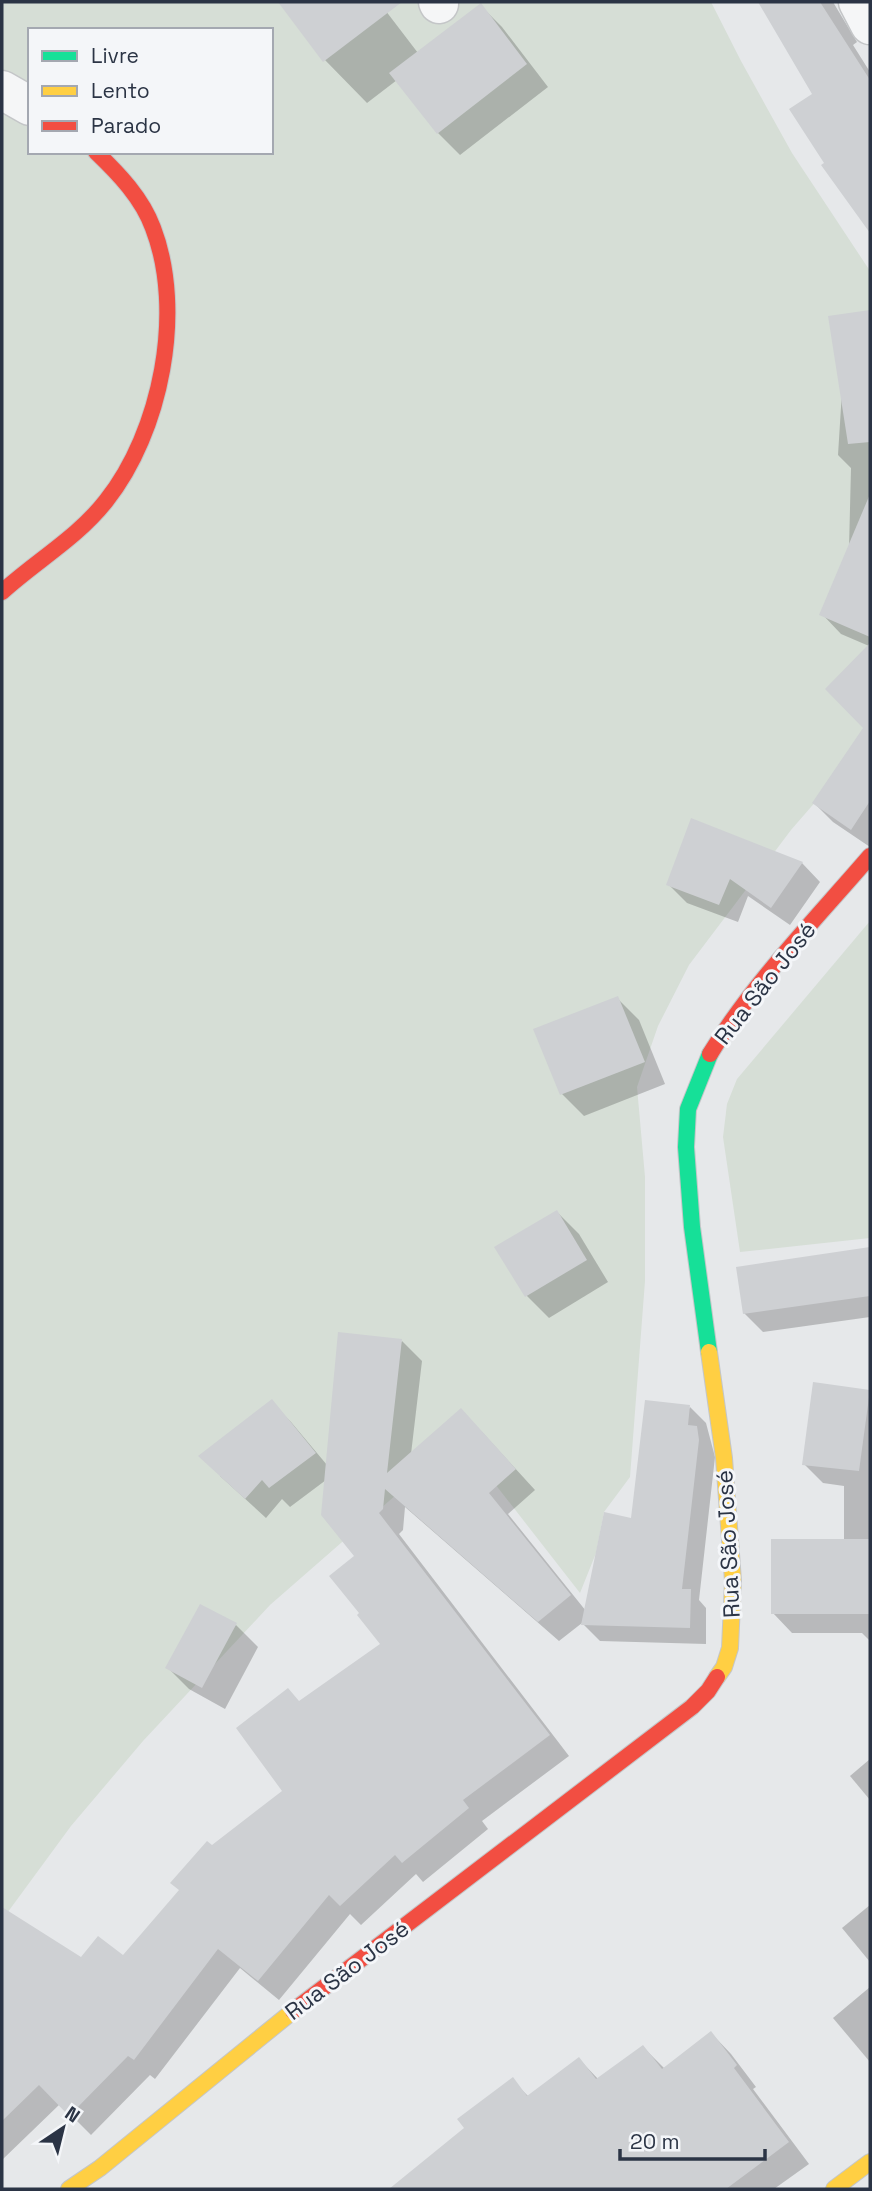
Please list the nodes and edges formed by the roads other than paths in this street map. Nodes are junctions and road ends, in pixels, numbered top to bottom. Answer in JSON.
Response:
{"nodes":[{"id":1,"x":858,"y":2,"type":"edge"},
{"id":2,"x":870,"y":25,"type":"edge"},
{"id":3,"x":2,"y":90,"type":"edge"},
{"id":4,"x":28,"y":105,"type":"edge"},
{"id":5,"x":98,"y":154,"type":"edge"},
{"id":6,"x":2,"y":592,"type":"edge"},
{"id":7,"x":870,"y":856,"type":"edge"},
{"id":8,"x":870,"y":2162,"type":"edge"},
{"id":9,"x":69,"y":2189,"type":"edge"},
{"id":10,"x":834,"y":2189,"type":"edge"}],
"edges":[{"from":1,"to":2,"type":"street"},
{"from":3,"to":4,"type":"street"},
{"from":5,"to":6,"type":"street"},
{"from":7,"to":9,"type":"street","name":"Rua São José"},
{"from":8,"to":10,"type":"street"}]}
